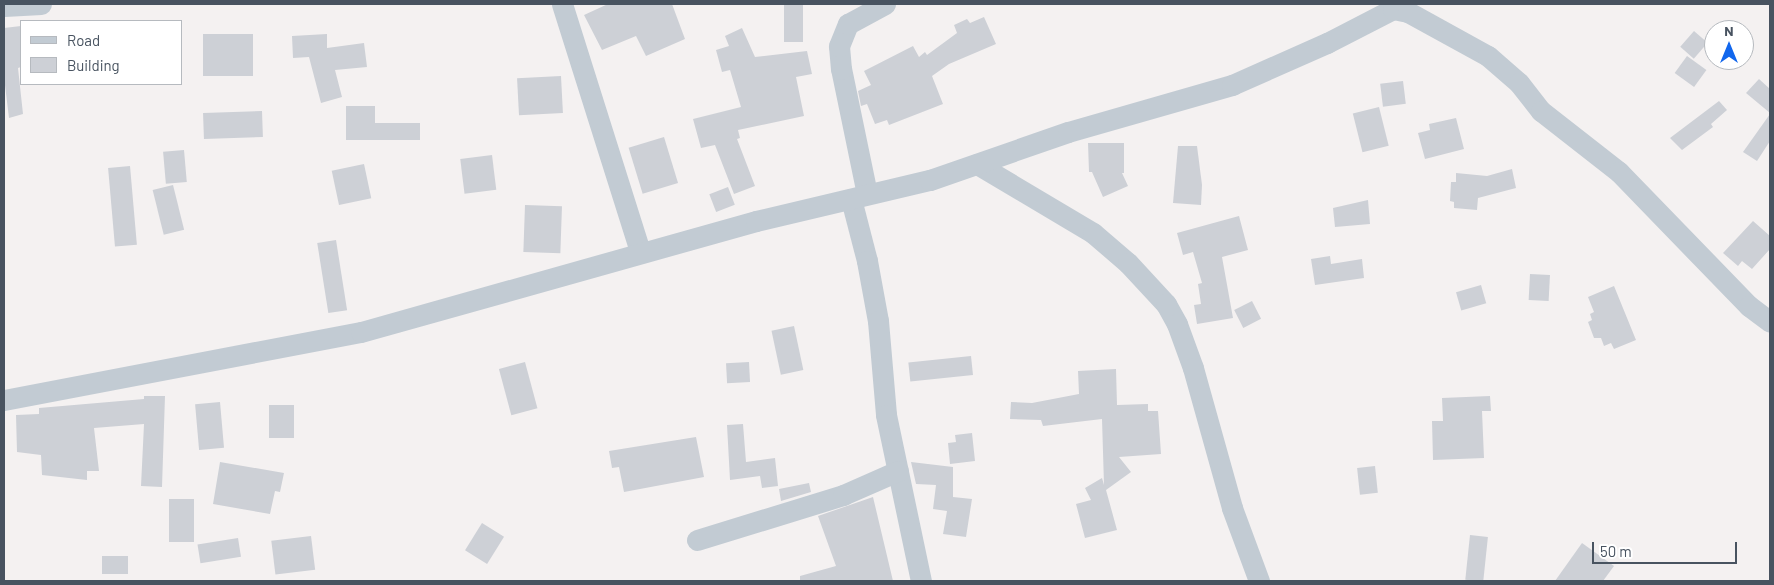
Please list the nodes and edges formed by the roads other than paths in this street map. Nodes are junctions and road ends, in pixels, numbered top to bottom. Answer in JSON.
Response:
{"nodes":[{"id":1,"x":41,"y":4,"type":"edge"},
{"id":2,"x":562,"y":4,"type":"edge"},
{"id":3,"x":885,"y":4,"type":"edge"},
{"id":4,"x":4,"y":6,"type":"edge"},
{"id":5,"x":1395,"y":6,"type":"edge"},
{"id":6,"x":977,"y":164,"type":"junction"},
{"id":7,"x":859,"y":196,"type":"junction"},
{"id":8,"x":640,"y":252,"type":"junction"},
{"id":9,"x":1770,"y":322,"type":"edge"},
{"id":10,"x":4,"y":400,"type":"edge"},
{"id":11,"x":898,"y":471,"type":"junction"},
{"id":12,"x":697,"y":540,"type":"dead end"},
{"id":13,"x":921,"y":581,"type":"edge"},
{"id":14,"x":1259,"y":581,"type":"edge"}],
"edges":[{"from":1,"to":4,"type":"street"},
{"from":2,"to":8,"type":"street"},
{"from":3,"to":7,"type":"street"},
{"from":5,"to":6,"type":"street"},
{"from":5,"to":9,"type":"street"},
{"from":6,"to":7,"type":"street"},
{"from":6,"to":14,"type":"street"},
{"from":7,"to":8,"type":"street"},
{"from":7,"to":11,"type":"street"},
{"from":8,"to":10,"type":"street"},
{"from":11,"to":12,"type":"street"},
{"from":11,"to":13,"type":"street"}]}
